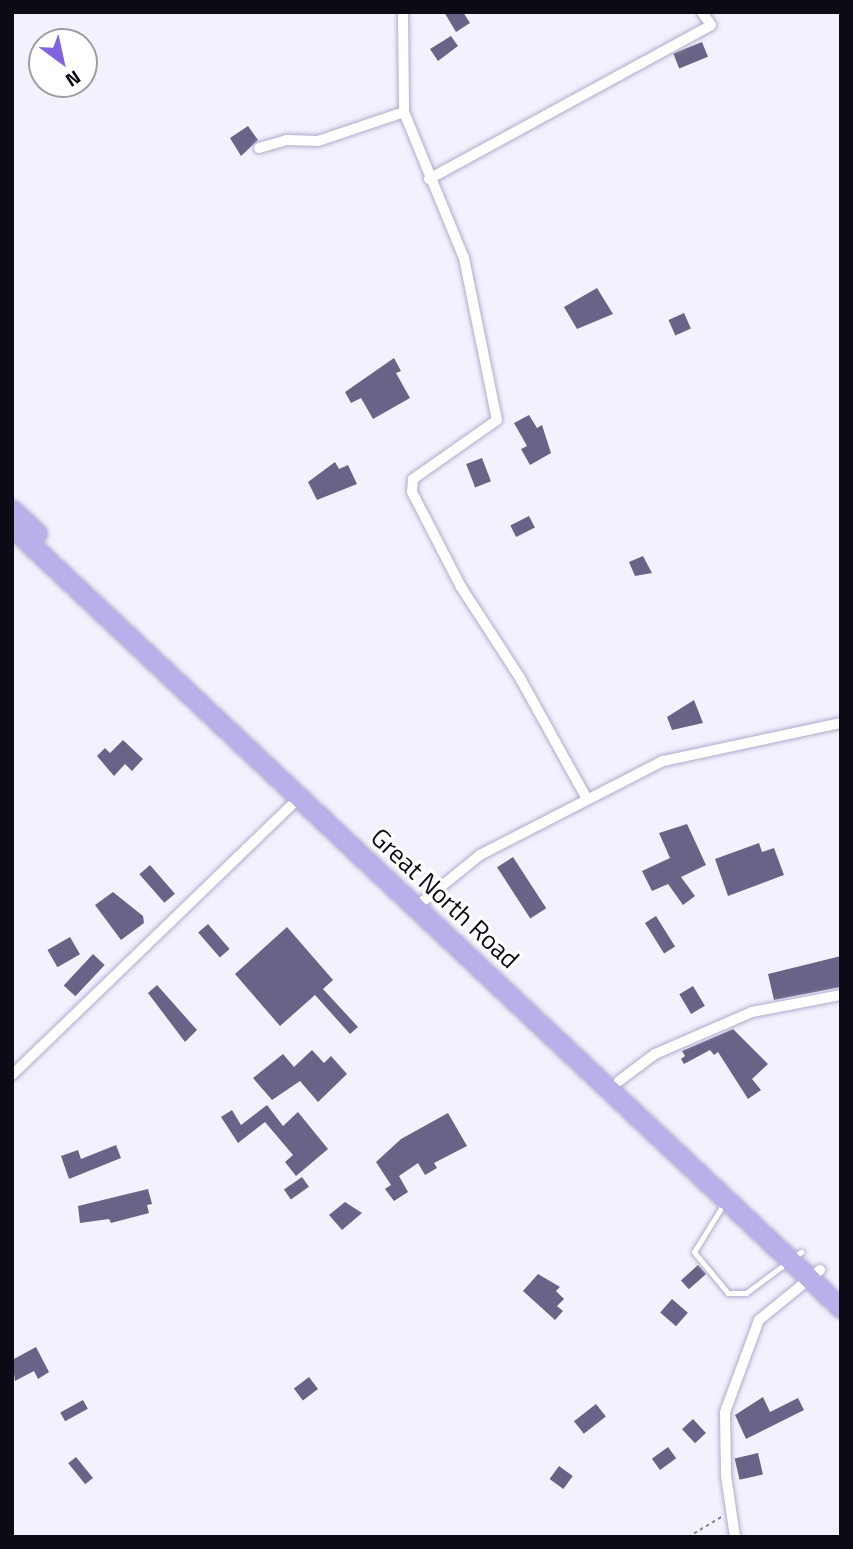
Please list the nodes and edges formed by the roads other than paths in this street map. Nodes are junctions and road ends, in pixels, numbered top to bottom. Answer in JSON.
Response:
{"nodes":[{"id":1,"x":403,"y":12,"type":"edge"},
{"id":2,"x":702,"y":12,"type":"edge"},
{"id":3,"x":404,"y":112,"type":"junction"},
{"id":4,"x":260,"y":148,"type":"dead end"},
{"id":5,"x":429,"y":179,"type":"junction"},
{"id":6,"x":12,"y":510,"type":"edge"},
{"id":7,"x":12,"y":527,"type":"edge"},
{"id":8,"x":841,"y":723,"type":"edge"},
{"id":9,"x":302,"y":795,"type":"junction"},
{"id":10,"x":586,"y":797,"type":"junction"},
{"id":11,"x":420,"y":904,"type":"junction"},
{"id":12,"x":841,"y":995,"type":"edge"},
{"id":13,"x":12,"y":1075,"type":"edge"},
{"id":14,"x":620,"y":1081,"type":"junction"},
{"id":15,"x":731,"y":1194,"type":"junction"},
{"id":16,"x":796,"y":1256,"type":"junction"},
{"id":17,"x":814,"y":1274,"type":"junction"},
{"id":18,"x":841,"y":1289,"type":"edge"},
{"id":19,"x":841,"y":1308,"type":"edge"},
{"id":20,"x":735,"y":1537,"type":"edge"}],
"edges":[{"from":1,"to":3,"type":"street"},
{"from":2,"to":5,"type":"street"},
{"from":3,"to":4,"type":"street"},
{"from":3,"to":5,"type":"street"},
{"from":5,"to":10,"type":"street"},
{"from":6,"to":9,"type":"highway","name":"Great North Road"},
{"from":7,"to":9,"type":"highway","name":"Great North Road"},
{"from":8,"to":10,"type":"street"},
{"from":9,"to":11,"type":"highway","name":"Great North Road"},
{"from":9,"to":13,"type":"street"},
{"from":10,"to":11,"type":"street"},
{"from":11,"to":14,"type":"highway","name":"Great North Road"},
{"from":11,"to":15,"type":"highway","name":"Great North Road"},
{"from":12,"to":14,"type":"street"},
{"from":14,"to":15,"type":"highway","name":"Great North Road"},
{"from":15,"to":16,"type":"highway","name":"Great North Road"},
{"from":15,"to":16,"type":"lane"},
{"from":16,"to":17,"type":"highway","name":"Great North Road"},
{"from":17,"to":18,"type":"highway","name":"Great North Road"},
{"from":17,"to":19,"type":"highway","name":"Great North Road"},
{"from":17,"to":20,"type":"street"}]}
